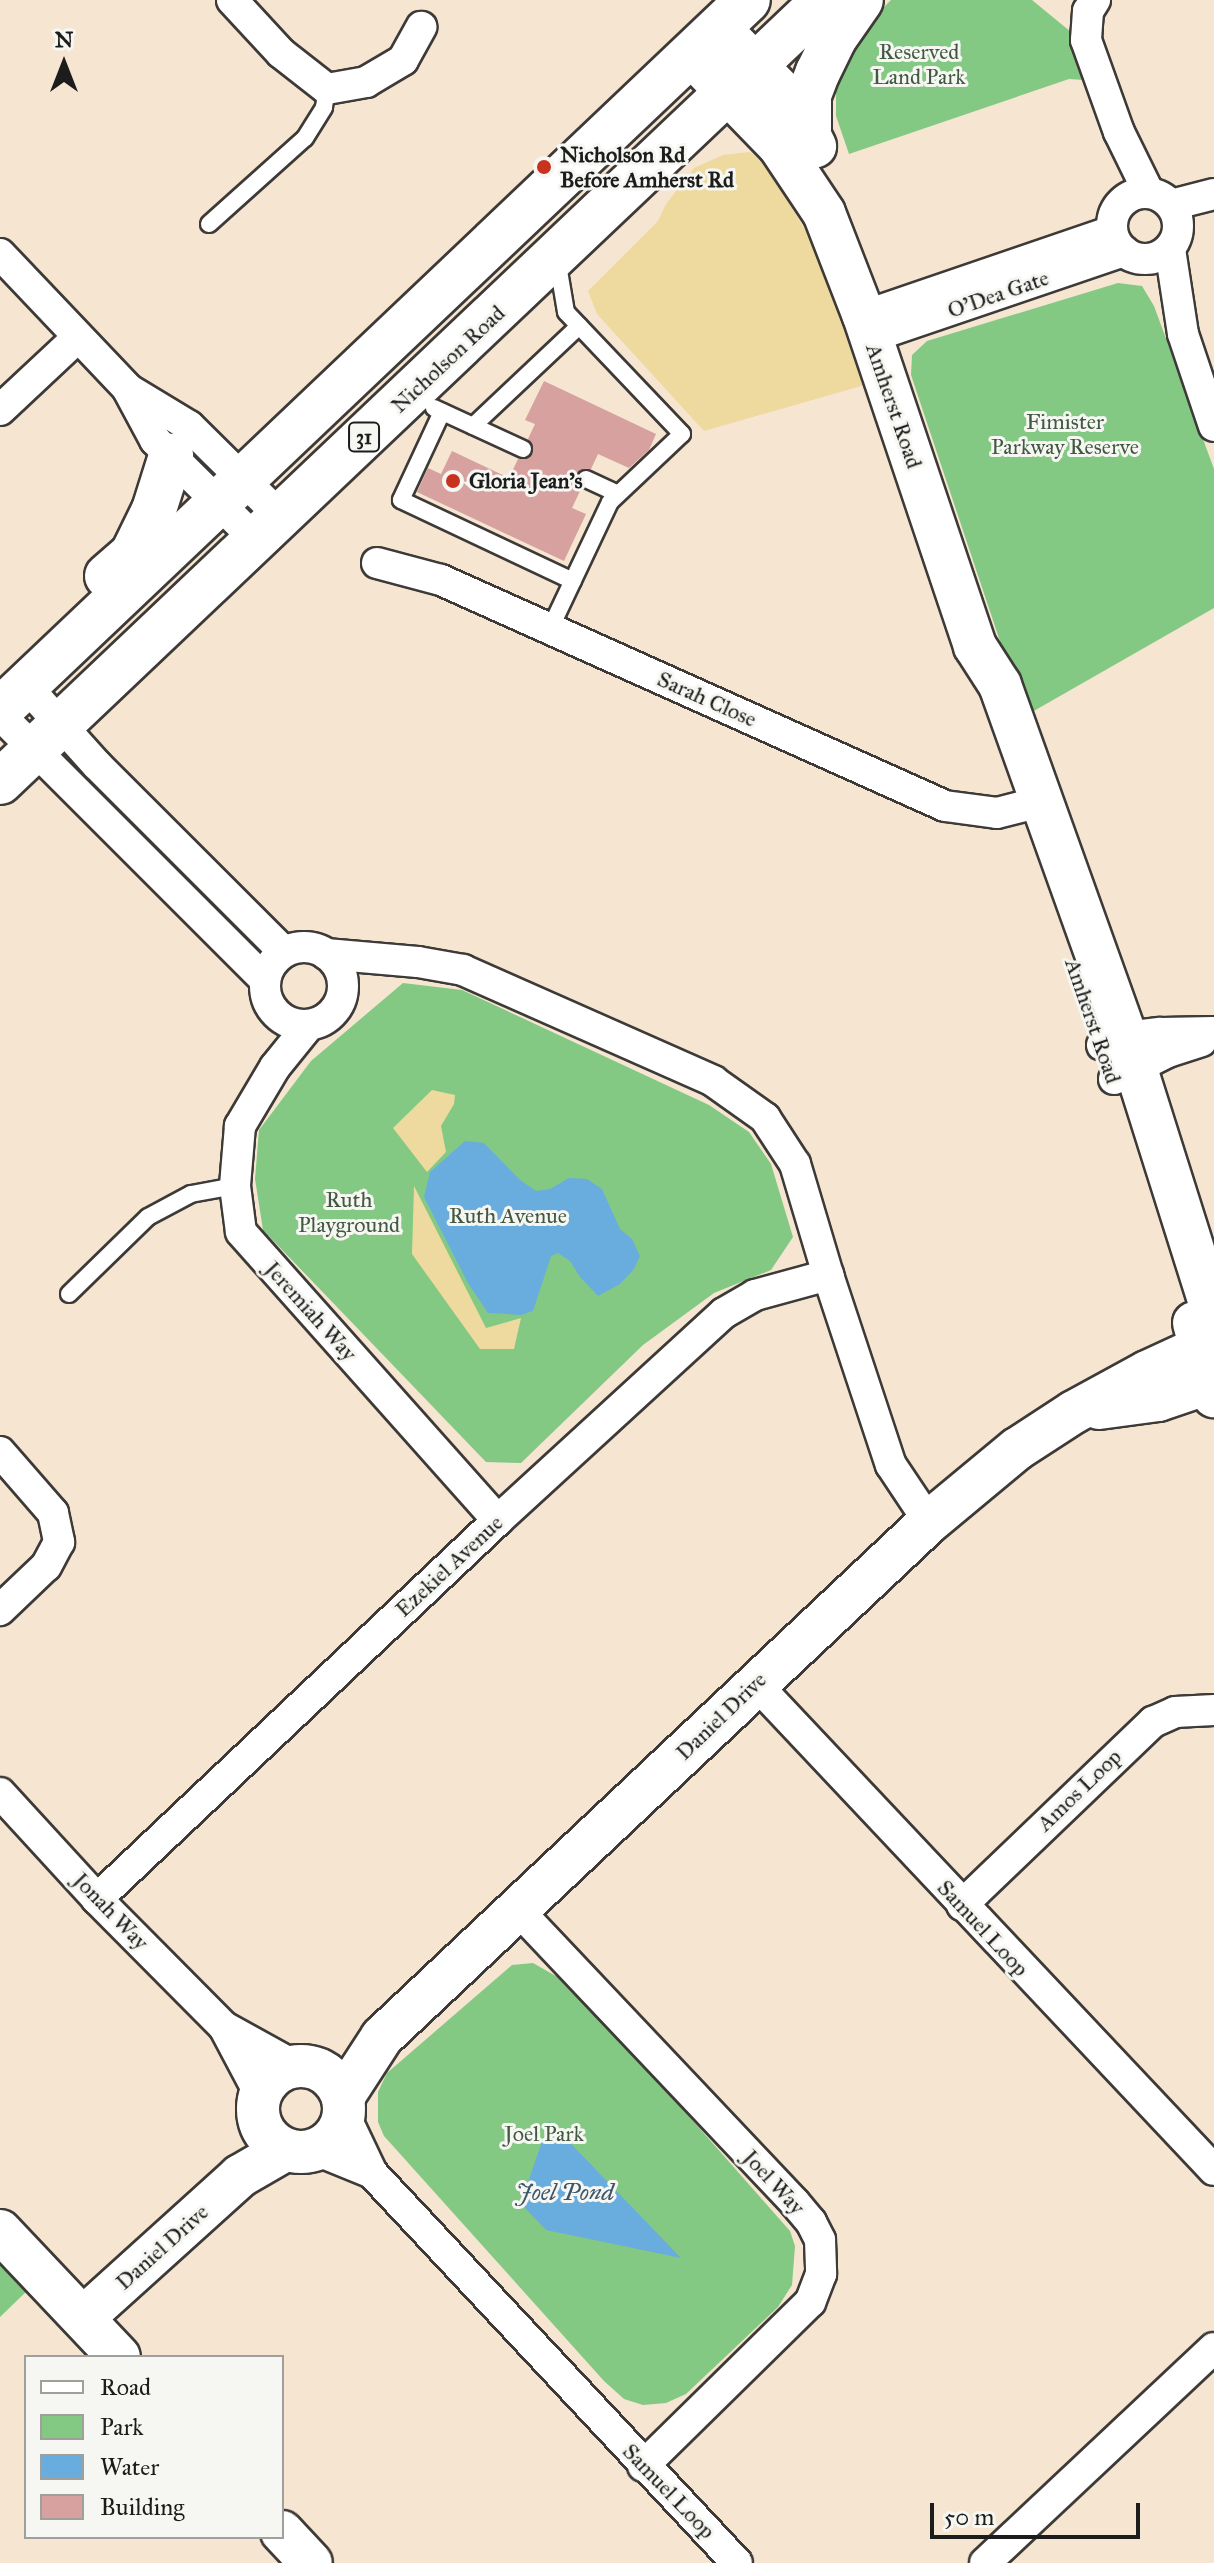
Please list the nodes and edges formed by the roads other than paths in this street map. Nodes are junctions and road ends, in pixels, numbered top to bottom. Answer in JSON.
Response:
{"nodes":[{"id":1,"x":232,"y":0,"type":"edge"},
{"id":2,"x":824,"y":0,"type":"edge"},
{"id":3,"x":861,"y":0,"type":"edge"},
{"id":4,"x":1095,"y":0,"type":"edge"},
{"id":5,"x":421,"y":27,"type":"dead end"},
{"id":6,"x":719,"y":28,"type":"edge"},
{"id":7,"x":741,"y":78,"type":"junction"},
{"id":8,"x":327,"y":89,"type":"junction"},
{"id":9,"x":809,"y":129,"type":"junction"},
{"id":10,"x":1214,"y":194,"type":"edge"},
{"id":11,"x":1214,"y":209,"type":"edge"},
{"id":12,"x":824,"y":213,"type":"junction"},
{"id":13,"x":1159,"y":215,"type":"junction"},
{"id":14,"x":209,"y":224,"type":"dead end"},
{"id":15,"x":1126,"y":247,"type":"junction"},
{"id":16,"x":0,"y":254,"type":"edge"},
{"id":17,"x":557,"y":256,"type":"junction"},
{"id":18,"x":579,"y":326,"type":"junction"},
{"id":19,"x":868,"y":327,"type":"junction"},
{"id":20,"x":1183,"y":334,"type":"junction"},
{"id":21,"x":78,"y":337,"type":"junction"},
{"id":22,"x":127,"y":388,"type":"junction"},
{"id":23,"x":425,"y":404,"type":"junction"},
{"id":24,"x":0,"y":410,"type":"edge"},
{"id":25,"x":473,"y":426,"type":"junction"},
{"id":26,"x":1214,"y":426,"type":"edge"},
{"id":27,"x":523,"y":449,"type":"dead end"},
{"id":28,"x":171,"y":456,"type":"junction"},
{"id":29,"x":586,"y":479,"type":"dead end"},
{"id":30,"x":232,"y":491,"type":"junction"},
{"id":31,"x":618,"y":494,"type":"junction"},
{"id":32,"x":268,"y":528,"type":"junction"},
{"id":33,"x":377,"y":563,"type":"dead end"},
{"id":34,"x":573,"y":581,"type":"junction"},
{"id":35,"x":550,"y":629,"type":"junction"},
{"id":36,"x":9,"y":704,"type":"edge"},
{"id":37,"x":48,"y":737,"type":"junction"},
{"id":38,"x":0,"y":782,"type":"edge"},
{"id":39,"x":1028,"y":806,"type":"junction"},
{"id":40,"x":283,"y":951,"type":"junction"},
{"id":41,"x":326,"y":954,"type":"junction"},
{"id":42,"x":401,"y":961,"type":"junction"},
{"id":43,"x":264,"y":979,"type":"junction"},
{"id":44,"x":344,"y":991,"type":"junction"},
{"id":45,"x":278,"y":1015,"type":"junction"},
{"id":46,"x":309,"y":1025,"type":"junction"},
{"id":47,"x":1214,"y":1034,"type":"edge"},
{"id":48,"x":1119,"y":1058,"type":"junction"},
{"id":49,"x":275,"y":1067,"type":"junction"},
{"id":50,"x":235,"y":1186,"type":"junction"},
{"id":51,"x":828,"y":1275,"type":"junction"},
{"id":52,"x":69,"y":1294,"type":"dead end"},
{"id":53,"x":1211,"y":1361,"type":"edge"},
{"id":54,"x":0,"y":1452,"type":"edge"},
{"id":55,"x":498,"y":1520,"type":"junction"},
{"id":56,"x":929,"y":1522,"type":"junction"},
{"id":57,"x":0,"y":1610,"type":"edge"},
{"id":58,"x":755,"y":1683,"type":"junction"},
{"id":59,"x":1214,"y":1710,"type":"edge"},
{"id":60,"x":0,"y":1793,"type":"edge"},
{"id":61,"x":97,"y":1899,"type":"junction"},
{"id":62,"x":962,"y":1905,"type":"junction"},
{"id":63,"x":518,"y":1910,"type":"junction"},
{"id":64,"x":224,"y":2027,"type":"junction"},
{"id":65,"x":382,"y":2037,"type":"junction"},
{"id":66,"x":302,"y":2067,"type":"junction"},
{"id":67,"x":344,"y":2106,"type":"junction"},
{"id":68,"x":281,"y":2131,"type":"junction"},
{"id":69,"x":1214,"y":2170,"type":"edge"},
{"id":70,"x":372,"y":2173,"type":"junction"},
{"id":71,"x":0,"y":2231,"type":"edge"},
{"id":72,"x":83,"y":2318,"type":"junction"},
{"id":73,"x":1214,"y":2348,"type":"edge"},
{"id":74,"x":117,"y":2355,"type":"edge"},
{"id":75,"x":643,"y":2466,"type":"junction"},
{"id":76,"x":284,"y":2534,"type":"edge"},
{"id":77,"x":311,"y":2563,"type":"edge"},
{"id":78,"x":737,"y":2563,"type":"edge"},
{"id":79,"x":985,"y":2563,"type":"edge"}],
"edges":[{"from":1,"to":8,"type":"street"},
{"from":2,"to":7,"type":"main road","name":"Nicholson Road","number":"31"},
{"from":3,"to":9,"type":"main road"},
{"from":4,"to":13,"type":"street"},
{"from":5,"to":8,"type":"street"},
{"from":6,"to":7,"type":"street","name":"Amherst Road"},
{"from":6,"to":30,"type":"main road","number":"31"},
{"from":7,"to":9,"type":"street","name":"Amherst Road"},
{"from":7,"to":12,"type":"street","name":"Amherst Road"},
{"from":7,"to":17,"type":"main road","name":"Nicholson Road","number":"31"},
{"from":8,"to":14,"type":"lane"},
{"from":9,"to":12,"type":"street","name":"Amherst Road"},
{"from":10,"to":13,"type":"street"},
{"from":11,"to":13,"type":"street"},
{"from":12,"to":19,"type":"street","name":"Amherst Road"},
{"from":13,"to":15,"type":"street","name":"O'Dea Gate"},
{"from":13,"to":15,"type":"street"},
{"from":13,"to":20,"type":"street"},
{"from":15,"to":19,"type":"street","name":"O'Dea Gate"},
{"from":15,"to":20,"type":"street"},
{"from":16,"to":21,"type":"street"},
{"from":17,"to":18,"type":"lane"},
{"from":17,"to":23,"type":"main road","name":"Nicholson Road","number":"31"},
{"from":18,"to":25,"type":"lane"},
{"from":18,"to":31,"type":"lane"},
{"from":19,"to":39,"type":"street","name":"Amherst Road"},
{"from":20,"to":26,"type":"street"},
{"from":21,"to":22,"type":"street"},
{"from":21,"to":24,"type":"street"},
{"from":22,"to":28,"type":"street"},
{"from":22,"to":30,"type":"street"},
{"from":23,"to":25,"type":"lane"},
{"from":23,"to":32,"type":"main road","name":"Nicholson Road","number":"31"},
{"from":23,"to":34,"type":"lane"},
{"from":25,"to":27,"type":"lane"},
{"from":28,"to":30,"type":"street"},
{"from":28,"to":36,"type":"main road"},
{"from":29,"to":31,"type":"lane"},
{"from":30,"to":32,"type":"street"},
{"from":30,"to":36,"type":"main road","number":"31"},
{"from":31,"to":34,"type":"lane"},
{"from":32,"to":37,"type":"main road","name":"Nicholson Road","number":"31"},
{"from":33,"to":35,"type":"street","name":"Sarah Close"},
{"from":34,"to":35,"type":"lane"},
{"from":35,"to":39,"type":"street","name":"Sarah Close"},
{"from":36,"to":37,"type":"street"},
{"from":37,"to":38,"type":"main road","name":"Nicholson Road","number":"31"},
{"from":37,"to":40,"type":"street"},
{"from":37,"to":43,"type":"street"},
{"from":39,"to":48,"type":"street","name":"Amherst Road"},
{"from":40,"to":41,"type":"street"},
{"from":40,"to":43,"type":"street"},
{"from":41,"to":42,"type":"street"},
{"from":41,"to":44,"type":"street"},
{"from":42,"to":44,"type":"street"},
{"from":42,"to":51,"type":"street"},
{"from":43,"to":45,"type":"street"},
{"from":44,"to":46,"type":"street"},
{"from":45,"to":46,"type":"street"},
{"from":45,"to":49,"type":"street","name":"Jeremiah Way"},
{"from":46,"to":49,"type":"street","name":"Jeremiah Way"},
{"from":47,"to":48,"type":"street"},
{"from":48,"to":53,"type":"street","name":"Amherst Road"},
{"from":49,"to":50,"type":"street","name":"Jeremiah Way"},
{"from":50,"to":52,"type":"lane"},
{"from":50,"to":55,"type":"street","name":"Jeremiah Way"},
{"from":51,"to":55,"type":"street","name":"Ezekiel Avenue"},
{"from":51,"to":56,"type":"street"},
{"from":53,"to":56,"type":"street","name":"Daniel Drive"},
{"from":54,"to":57,"type":"street"},
{"from":55,"to":61,"type":"street","name":"Ezekiel Avenue"},
{"from":56,"to":58,"type":"street","name":"Daniel Drive"},
{"from":58,"to":62,"type":"street","name":"Samuel Loop"},
{"from":58,"to":63,"type":"street","name":"Daniel Drive"},
{"from":59,"to":62,"type":"street","name":"Amos Loop"},
{"from":60,"to":61,"type":"street","name":"Jonah Way"},
{"from":61,"to":64,"type":"street","name":"Jonah Way"},
{"from":62,"to":69,"type":"street","name":"Samuel Loop"},
{"from":63,"to":65,"type":"street","name":"Daniel Drive"},
{"from":63,"to":75,"type":"street","name":"Joel Way"},
{"from":64,"to":66,"type":"street","name":"Jonah Way"},
{"from":64,"to":68,"type":"street","name":"Jonah Way"},
{"from":65,"to":66,"type":"street","name":"Daniel Drive"},
{"from":65,"to":67,"type":"street","name":"Daniel Drive"},
{"from":66,"to":67,"type":"street"},
{"from":66,"to":68,"type":"street","name":"Daniel Drive"},
{"from":67,"to":68,"type":"street","name":"Daniel Drive"},
{"from":67,"to":70,"type":"street","name":"Samuel Loop"},
{"from":68,"to":70,"type":"street","name":"Samuel Loop"},
{"from":68,"to":72,"type":"street","name":"Daniel Drive"},
{"from":70,"to":75,"type":"street","name":"Samuel Loop"},
{"from":71,"to":72,"type":"street"},
{"from":72,"to":74,"type":"street"},
{"from":73,"to":79,"type":"street"},
{"from":75,"to":78,"type":"street","name":"Samuel Loop"},
{"from":76,"to":77,"type":"street"}]}
